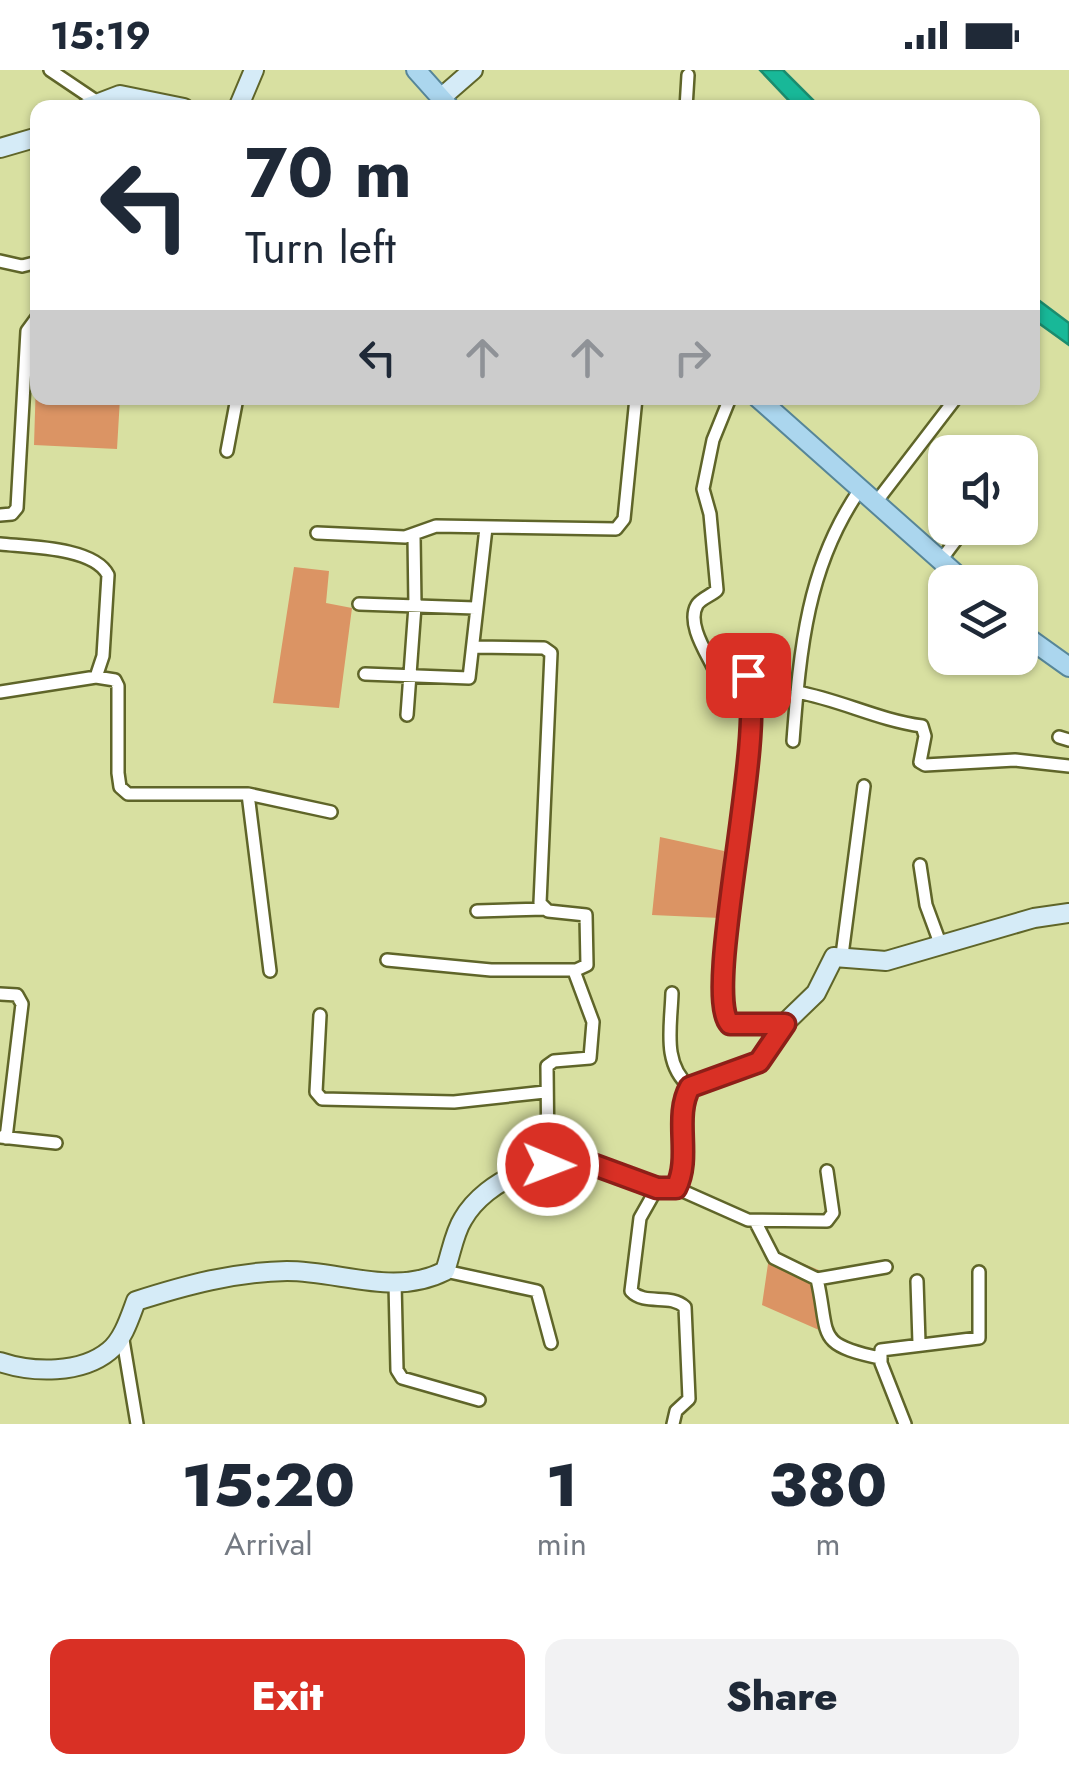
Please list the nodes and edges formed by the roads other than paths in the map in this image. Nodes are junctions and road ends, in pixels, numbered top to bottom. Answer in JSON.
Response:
{"nodes":[{"id":1,"x":50,"y":70,"type":"edge"},
{"id":2,"x":254,"y":70,"type":"edge"},
{"id":3,"x":416,"y":70,"type":"edge"},
{"id":4,"x":473,"y":70,"type":"edge"},
{"id":5,"x":688,"y":75,"type":"dead end"},
{"id":6,"x":86,"y":100,"type":"edge"},
{"id":7,"x":106,"y":100,"type":"edge"},
{"id":8,"x":141,"y":100,"type":"edge"},
{"id":9,"x":241,"y":100,"type":"edge"},
{"id":10,"x":444,"y":100,"type":"edge"},
{"id":11,"x":448,"y":100,"type":"edge"},
{"id":12,"x":686,"y":100,"type":"edge"},
{"id":13,"x":30,"y":140,"type":"edge"},
{"id":14,"x":0,"y":148,"type":"edge"},
{"id":15,"x":0,"y":261,"type":"edge"},
{"id":16,"x":30,"y":264,"type":"edge"},
{"id":17,"x":30,"y":325,"type":"edge"},
{"id":18,"x":236,"y":405,"type":"edge"},
{"id":19,"x":635,"y":405,"type":"edge"},
{"id":20,"x":727,"y":405,"type":"edge"},
{"id":21,"x":766,"y":405,"type":"edge"},
{"id":22,"x":951,"y":405,"type":"edge"},
{"id":23,"x":228,"y":450,"type":"dead end"},
{"id":24,"x":861,"y":488,"type":"junction"},
{"id":25,"x":877,"y":502,"type":"junction"},
{"id":26,"x":0,"y":515,"type":"edge"},
{"id":27,"x":486,"y":528,"type":"junction"},
{"id":28,"x":316,"y":533,"type":"dead end"},
{"id":29,"x":414,"y":536,"type":"junction"},
{"id":30,"x":0,"y":544,"type":"edge"},
{"id":31,"x":953,"y":545,"type":"edge"},
{"id":32,"x":941,"y":560,"type":"junction"},
{"id":33,"x":946,"y":565,"type":"edge"},
{"id":34,"x":358,"y":604,"type":"dead end"},
{"id":35,"x":415,"y":606,"type":"junction"},
{"id":36,"x":475,"y":608,"type":"junction"},
{"id":37,"x":1038,"y":645,"type":"edge"},
{"id":38,"x":474,"y":648,"type":"junction"},
{"id":39,"x":1069,"y":668,"type":"edge"},
{"id":40,"x":365,"y":674,"type":"dead end"},
{"id":41,"x":409,"y":676,"type":"junction"},
{"id":42,"x":96,"y":677,"type":"junction"},
{"id":43,"x":0,"y":692,"type":"edge"},
{"id":44,"x":797,"y":692,"type":"junction"},
{"id":45,"x":407,"y":715,"type":"dead end"},
{"id":46,"x":794,"y":741,"type":"dead end"},
{"id":47,"x":1069,"y":766,"type":"edge"},
{"id":48,"x":864,"y":786,"type":"dead end"},
{"id":49,"x":248,"y":794,"type":"junction"},
{"id":50,"x":331,"y":812,"type":"dead end"},
{"id":51,"x":920,"y":866,"type":"dead end"},
{"id":52,"x":544,"y":909,"type":"junction"},
{"id":53,"x":477,"y":911,"type":"dead end"},
{"id":54,"x":1069,"y":913,"type":"edge"},
{"id":55,"x":940,"y":943,"type":"junction"},
{"id":56,"x":842,"y":955,"type":"junction"},
{"id":57,"x":387,"y":960,"type":"dead end"},
{"id":58,"x":574,"y":970,"type":"junction"},
{"id":59,"x":270,"y":971,"type":"dead end"},
{"id":60,"x":672,"y":993,"type":"dead end"},
{"id":61,"x":0,"y":994,"type":"edge"},
{"id":62,"x":320,"y":1014,"type":"dead end"},
{"id":63,"x":785,"y":1024,"type":"junction"},
{"id":64,"x":690,"y":1087,"type":"junction"},
{"id":65,"x":545,"y":1092,"type":"junction"},
{"id":66,"x":3,"y":1137,"type":"edge"},
{"id":67,"x":56,"y":1143,"type":"dead end"},
{"id":68,"x":548,"y":1165,"type":"junction"},
{"id":69,"x":827,"y":1171,"type":"dead end"},
{"id":70,"x":666,"y":1188,"type":"junction"},
{"id":71,"x":754,"y":1221,"type":"junction"},
{"id":72,"x":886,"y":1267,"type":"dead end"},
{"id":73,"x":445,"y":1271,"type":"junction"},
{"id":74,"x":980,"y":1272,"type":"dead end"},
{"id":75,"x":817,"y":1279,"type":"junction"},
{"id":76,"x":917,"y":1281,"type":"dead end"},
{"id":77,"x":395,"y":1284,"type":"junction"},
{"id":78,"x":122,"y":1334,"type":"junction"},
{"id":79,"x":551,"y":1343,"type":"dead end"},
{"id":80,"x":919,"y":1343,"type":"junction"},
{"id":81,"x":880,"y":1358,"type":"junction"},
{"id":82,"x":0,"y":1362,"type":"edge"},
{"id":83,"x":479,"y":1400,"type":"dead end"},
{"id":84,"x":137,"y":1424,"type":"edge"},
{"id":85,"x":672,"y":1424,"type":"edge"},
{"id":86,"x":905,"y":1424,"type":"edge"}],
"edges":[{"from":1,"to":6,"type":"street"},
{"from":2,"to":9,"type":"street"},
{"from":3,"to":10,"type":"main road"},
{"from":4,"to":11,"type":"street"},
{"from":5,"to":12,"type":"street"},
{"from":7,"to":8,"type":"street"},
{"from":13,"to":14,"type":"street"},
{"from":15,"to":16,"type":"street"},
{"from":17,"to":26,"type":"street"},
{"from":18,"to":23,"type":"street"},
{"from":19,"to":27,"type":"street"},
{"from":20,"to":63,"type":"street"},
{"from":21,"to":24,"type":"main road"},
{"from":22,"to":25,"type":"street"},
{"from":24,"to":25,"type":"main road"},
{"from":24,"to":44,"type":"street"},
{"from":25,"to":32,"type":"main road"},
{"from":27,"to":29,"type":"street"},
{"from":27,"to":36,"type":"street"},
{"from":28,"to":29,"type":"street"},
{"from":29,"to":35,"type":"street"},
{"from":30,"to":42,"type":"street"},
{"from":31,"to":32,"type":"street"},
{"from":32,"to":33,"type":"main road"},
{"from":34,"to":35,"type":"street"},
{"from":35,"to":36,"type":"street"},
{"from":35,"to":41,"type":"street"},
{"from":36,"to":38,"type":"street"},
{"from":37,"to":39,"type":"main road"},
{"from":38,"to":41,"type":"street"},
{"from":38,"to":52,"type":"street"},
{"from":40,"to":41,"type":"street"},
{"from":41,"to":45,"type":"street"},
{"from":42,"to":43,"type":"street"},
{"from":42,"to":49,"type":"street"},
{"from":44,"to":46,"type":"street"},
{"from":44,"to":47,"type":"street"},
{"from":48,"to":56,"type":"street"},
{"from":49,"to":50,"type":"street"},
{"from":49,"to":59,"type":"street"},
{"from":51,"to":55,"type":"street"},
{"from":52,"to":53,"type":"street"},
{"from":52,"to":58,"type":"street"},
{"from":54,"to":55,"type":"street"},
{"from":55,"to":56,"type":"street"},
{"from":56,"to":63,"type":"street"},
{"from":57,"to":58,"type":"street"},
{"from":58,"to":65,"type":"street"},
{"from":60,"to":64,"type":"street"},
{"from":61,"to":66,"type":"street"},
{"from":62,"to":65,"type":"street"},
{"from":63,"to":64,"type":"street"},
{"from":64,"to":70,"type":"street"},
{"from":65,"to":68,"type":"street"},
{"from":66,"to":67,"type":"street"},
{"from":68,"to":70,"type":"street"},
{"from":68,"to":73,"type":"street"},
{"from":69,"to":71,"type":"street"},
{"from":70,"to":71,"type":"street"},
{"from":70,"to":85,"type":"street"},
{"from":71,"to":75,"type":"street"},
{"from":72,"to":75,"type":"street"},
{"from":73,"to":77,"type":"street"},
{"from":73,"to":79,"type":"street"},
{"from":74,"to":80,"type":"street"},
{"from":75,"to":81,"type":"street"},
{"from":76,"to":80,"type":"street"},
{"from":77,"to":78,"type":"street"},
{"from":77,"to":83,"type":"street"},
{"from":78,"to":82,"type":"street"},
{"from":78,"to":84,"type":"street"},
{"from":80,"to":81,"type":"street"},
{"from":81,"to":86,"type":"street"}]}
